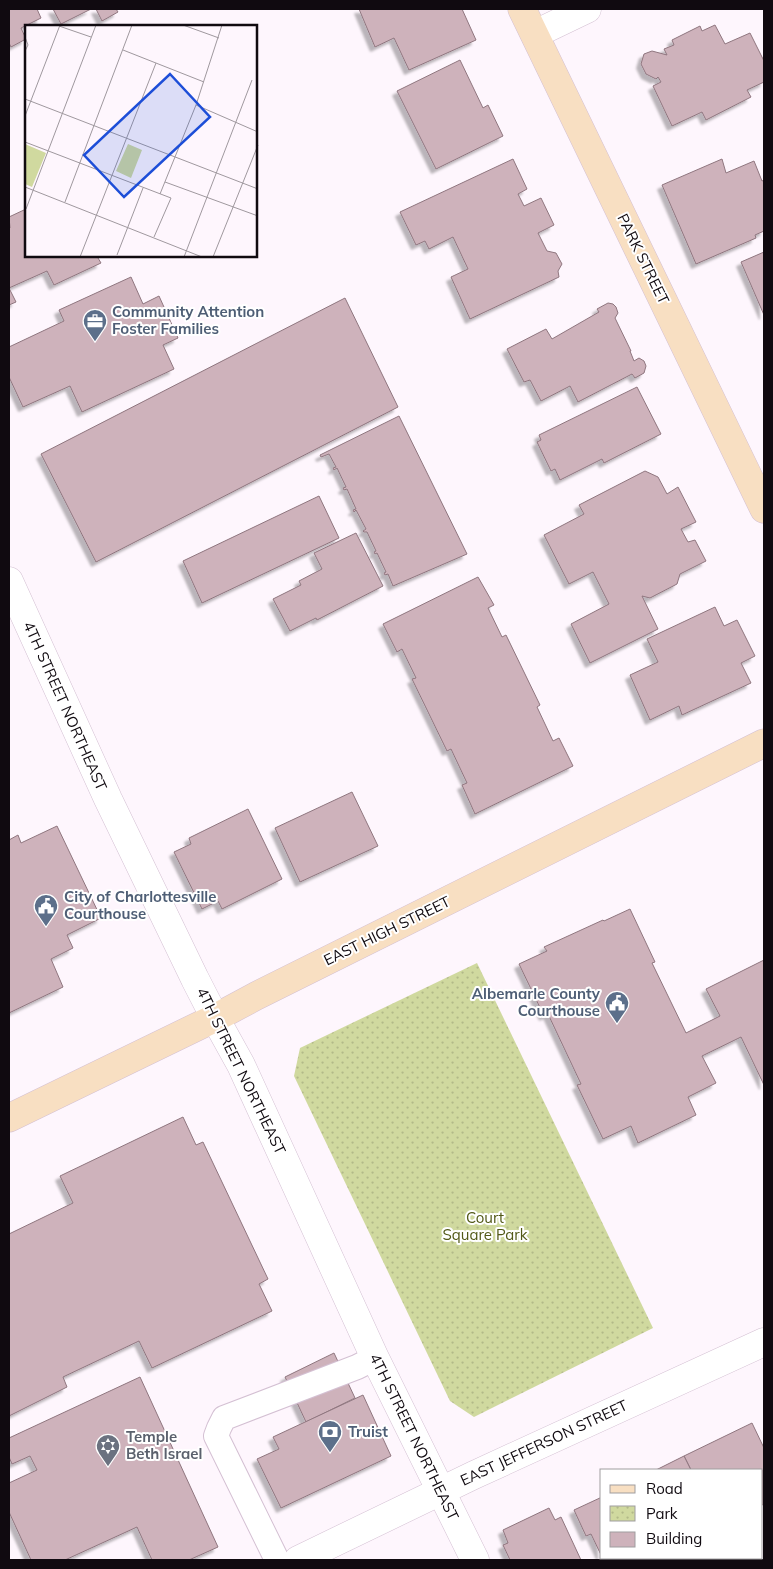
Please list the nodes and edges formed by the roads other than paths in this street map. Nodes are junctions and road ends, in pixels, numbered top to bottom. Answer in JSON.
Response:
{"nodes":[{"id":1,"x":522,"y":9,"type":"edge"},
{"id":2,"x":587,"y":9,"type":"edge"},
{"id":3,"x":535,"y":34,"type":"junction"},
{"id":4,"x":764,"y":509,"type":"edge"},
{"id":5,"x":9,"y":581,"type":"edge"},
{"id":6,"x":764,"y":743,"type":"edge"},
{"id":7,"x":215,"y":1018,"type":"junction"},
{"id":8,"x":9,"y":1118,"type":"edge"},
{"id":9,"x":764,"y":1342,"type":"edge"},
{"id":10,"x":375,"y":1358,"type":"junction"},
{"id":11,"x":441,"y":1490,"type":"junction"},
{"id":12,"x":277,"y":1560,"type":"edge"},
{"id":13,"x":298,"y":1560,"type":"edge"},
{"id":14,"x":475,"y":1560,"type":"edge"}],
"edges":[{"from":1,"to":3,"type":"main road","name":"PARK STREET"},
{"from":2,"to":3,"type":"street"},
{"from":3,"to":4,"type":"main road","name":"PARK STREET"},
{"from":5,"to":7,"type":"street","name":"4TH STREET NORTHEAST"},
{"from":6,"to":7,"type":"main road","name":"EAST HIGH STREET"},
{"from":7,"to":8,"type":"main road","name":"EAST HIGH STREET"},
{"from":7,"to":10,"type":"street","name":"4TH STREET NORTHEAST"},
{"from":9,"to":11,"type":"street","name":"EAST JEFFERSON STREET"},
{"from":10,"to":11,"type":"street","name":"4TH STREET NORTHEAST"},
{"from":10,"to":12,"type":"lane"},
{"from":11,"to":13,"type":"street","name":"EAST JEFFERSON STREET"},
{"from":11,"to":14,"type":"street","name":"4TH STREET NORTHEAST"}]}
